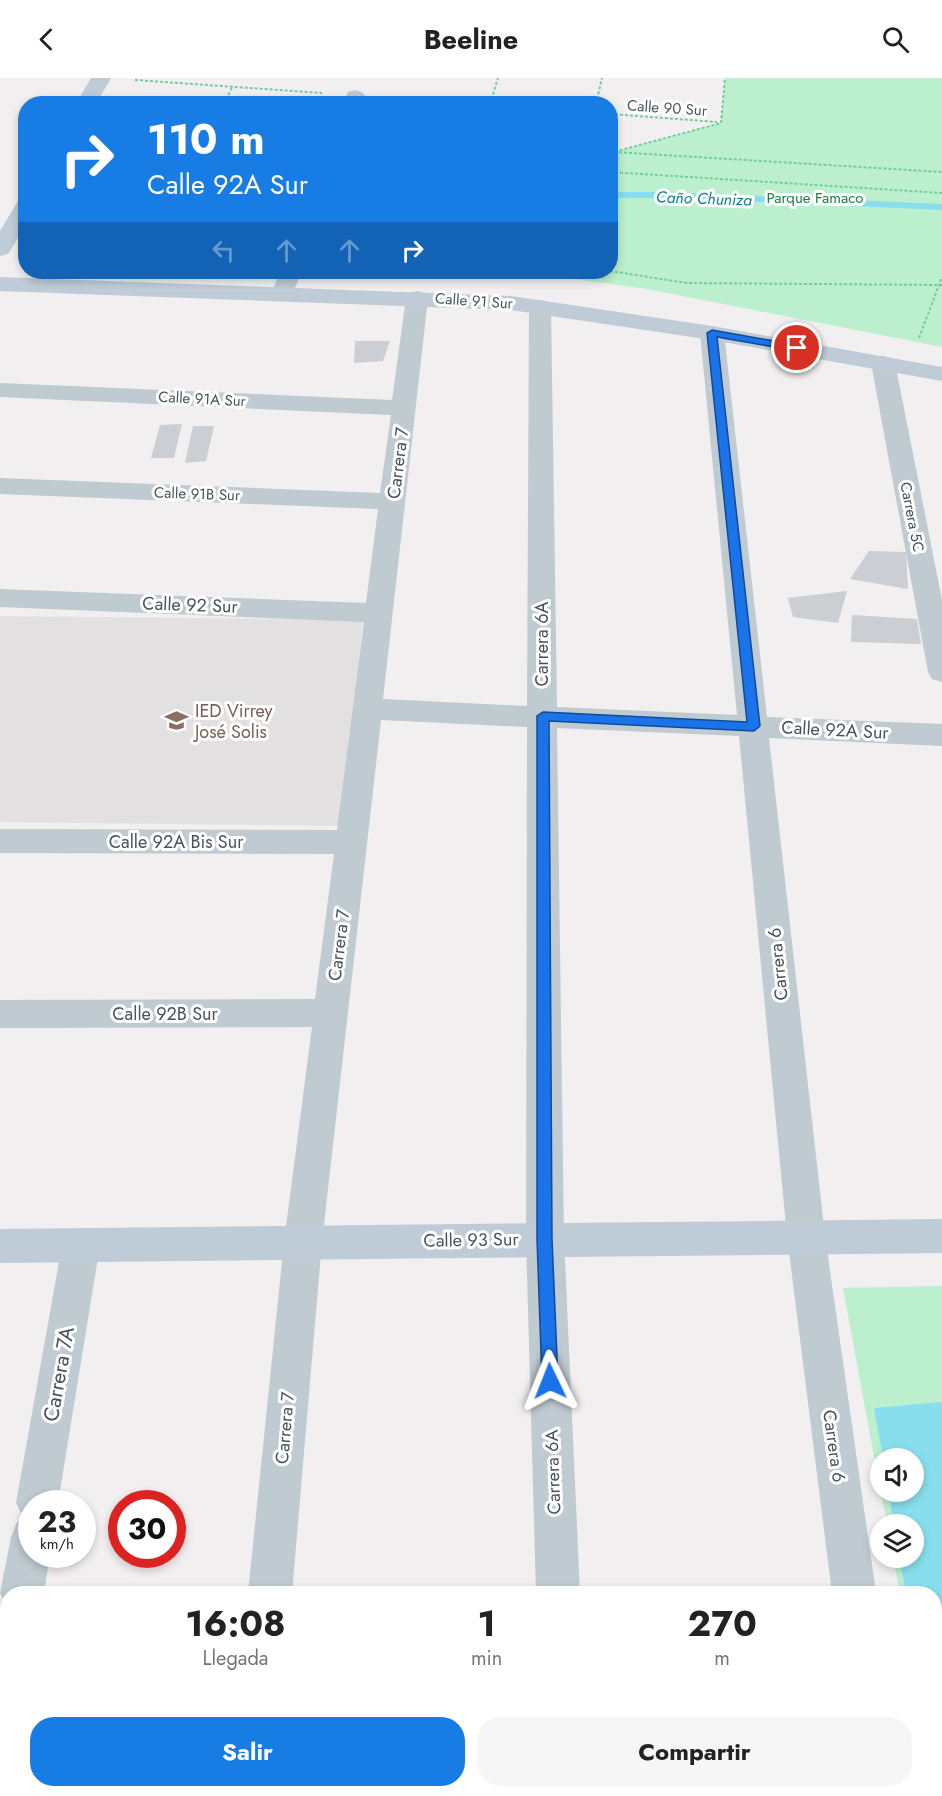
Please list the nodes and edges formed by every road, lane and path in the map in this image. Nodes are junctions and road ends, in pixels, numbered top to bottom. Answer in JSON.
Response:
{"nodes":[{"id":1,"x":101,"y":78,"type":"edge"},
{"id":2,"x":498,"y":78,"type":"edge"},
{"id":3,"x":602,"y":78,"type":"edge"},
{"id":4,"x":725,"y":78,"type":"edge"},
{"id":5,"x":125,"y":79,"type":"edge"},
{"id":6,"x":232,"y":87,"type":"junction"},
{"id":7,"x":91,"y":96,"type":"edge"},
{"id":8,"x":228,"y":96,"type":"edge"},
{"id":9,"x":316,"y":96,"type":"edge"},
{"id":10,"x":492,"y":96,"type":"edge"},
{"id":11,"x":598,"y":96,"type":"edge"},
{"id":12,"x":618,"y":115,"type":"edge"},
{"id":13,"x":721,"y":123,"type":"junction"},
{"id":14,"x":618,"y":150,"type":"edge"},
{"id":15,"x":618,"y":152,"type":"edge"},
{"id":16,"x":942,"y":172,"type":"edge"},
{"id":17,"x":618,"y":173,"type":"edge"},
{"id":18,"x":942,"y":193,"type":"edge"},
{"id":19,"x":18,"y":219,"type":"edge"},
{"id":20,"x":0,"y":249,"type":"edge"},
{"id":21,"x":618,"y":272,"type":"edge"},
{"id":22,"x":942,"y":277,"type":"edge"},
{"id":23,"x":288,"y":279,"type":"edge"},
{"id":24,"x":0,"y":284,"type":"edge"},
{"id":25,"x":940,"y":285,"type":"edge"},
{"id":26,"x":282,"y":294,"type":"junction"},
{"id":27,"x":417,"y":298,"type":"junction"},
{"id":28,"x":540,"y":307,"type":"junction"},
{"id":29,"x":712,"y":333,"type":"junction"},
{"id":30,"x":895,"y":365,"type":"junction"},
{"id":31,"x":942,"y":374,"type":"edge"},
{"id":32,"x":0,"y":390,"type":"edge"},
{"id":33,"x":404,"y":408,"type":"junction"},
{"id":34,"x":0,"y":486,"type":"edge"},
{"id":35,"x":393,"y":502,"type":"junction"},
{"id":36,"x":0,"y":598,"type":"edge"},
{"id":37,"x":379,"y":613,"type":"junction"},
{"id":38,"x":942,"y":672,"type":"edge"},
{"id":39,"x":368,"y":708,"type":"junction"},
{"id":40,"x":543,"y":716,"type":"junction"},
{"id":41,"x":754,"y":726,"type":"junction"},
{"id":42,"x":942,"y":735,"type":"edge"},
{"id":43,"x":0,"y":841,"type":"edge"},
{"id":44,"x":352,"y":842,"type":"junction"},
{"id":45,"x":331,"y":1013,"type":"junction"},
{"id":46,"x":0,"y":1014,"type":"edge"},
{"id":47,"x":806,"y":1236,"type":"junction"},
{"id":48,"x":942,"y":1236,"type":"edge"},
{"id":49,"x":545,"y":1239,"type":"junction"},
{"id":50,"x":303,"y":1242,"type":"junction"},
{"id":51,"x":81,"y":1245,"type":"junction"},
{"id":52,"x":0,"y":1246,"type":"edge"},
{"id":53,"x":39,"y":1490,"type":"edge"},
{"id":54,"x":26,"y":1568,"type":"edge"},
{"id":55,"x":23,"y":1586,"type":"edge"},
{"id":56,"x":271,"y":1586,"type":"edge"},
{"id":57,"x":558,"y":1586,"type":"edge"},
{"id":58,"x":853,"y":1586,"type":"edge"}],
"edges":[{"from":1,"to":7,"type":"street"},
{"from":2,"to":10,"type":"path"},
{"from":3,"to":11,"type":"path"},
{"from":4,"to":13,"type":"path"},
{"from":5,"to":6,"type":"path"},
{"from":6,"to":8,"type":"path"},
{"from":6,"to":9,"type":"path"},
{"from":12,"to":13,"type":"path","name":"Calle 90 Sur"},
{"from":13,"to":14,"type":"path"},
{"from":15,"to":16,"type":"path"},
{"from":17,"to":18,"type":"path"},
{"from":19,"to":20,"type":"street"},
{"from":21,"to":25,"type":"path"},
{"from":22,"to":25,"type":"path"},
{"from":23,"to":26,"type":"street"},
{"from":24,"to":26,"type":"street","name":"Calle 91 Sur"},
{"from":25,"to":30,"type":"path"},
{"from":26,"to":27,"type":"street","name":"Calle 91 Sur"},
{"from":27,"to":28,"type":"street","name":"Calle 91 Sur"},
{"from":27,"to":33,"type":"street","name":"Carrera 7"},
{"from":28,"to":29,"type":"street","name":"Calle 91 Sur"},
{"from":28,"to":40,"type":"street","name":"Carrera 6A"},
{"from":29,"to":30,"type":"street","name":"Calle 91 Sur"},
{"from":29,"to":41,"type":"street","name":"Carrera 6"},
{"from":30,"to":31,"type":"street","name":"Calle 91 Sur"},
{"from":30,"to":38,"type":"street","name":"Carrera 5C"},
{"from":32,"to":33,"type":"street","name":"Calle 91A Sur"},
{"from":33,"to":35,"type":"street","name":"Carrera 7"},
{"from":34,"to":35,"type":"street","name":"Calle 91B Sur"},
{"from":35,"to":37,"type":"street","name":"Carrera 7"},
{"from":36,"to":37,"type":"street","name":"Calle 92 Sur"},
{"from":37,"to":39,"type":"street","name":"Carrera 7"},
{"from":39,"to":40,"type":"street","name":"Calle 92A Sur"},
{"from":39,"to":44,"type":"street","name":"Carrera 7"},
{"from":40,"to":41,"type":"street","name":"Calle 92A Sur"},
{"from":40,"to":49,"type":"street","name":"Carrera 6A"},
{"from":41,"to":42,"type":"street","name":"Calle 92A Sur"},
{"from":41,"to":47,"type":"street","name":"Carrera 6"},
{"from":43,"to":44,"type":"street","name":"Calle 92A Bis Sur"},
{"from":44,"to":45,"type":"street","name":"Carrera 7"},
{"from":45,"to":46,"type":"street","name":"Calle 92B Sur"},
{"from":45,"to":50,"type":"street","name":"Carrera 7"},
{"from":47,"to":48,"type":"street","name":"Calle 93 Sur"},
{"from":47,"to":49,"type":"street","name":"Calle 93 Sur"},
{"from":47,"to":58,"type":"street","name":"Carrera 6"},
{"from":49,"to":50,"type":"street","name":"Calle 93 Sur"},
{"from":49,"to":57,"type":"street","name":"Carrera 6A"},
{"from":50,"to":51,"type":"street","name":"Calle 93 Sur"},
{"from":50,"to":56,"type":"street","name":"Carrera 7"},
{"from":51,"to":52,"type":"street","name":"Calle 93 Sur"},
{"from":51,"to":53,"type":"street","name":"Carrera 7A"},
{"from":54,"to":55,"type":"street"}]}
